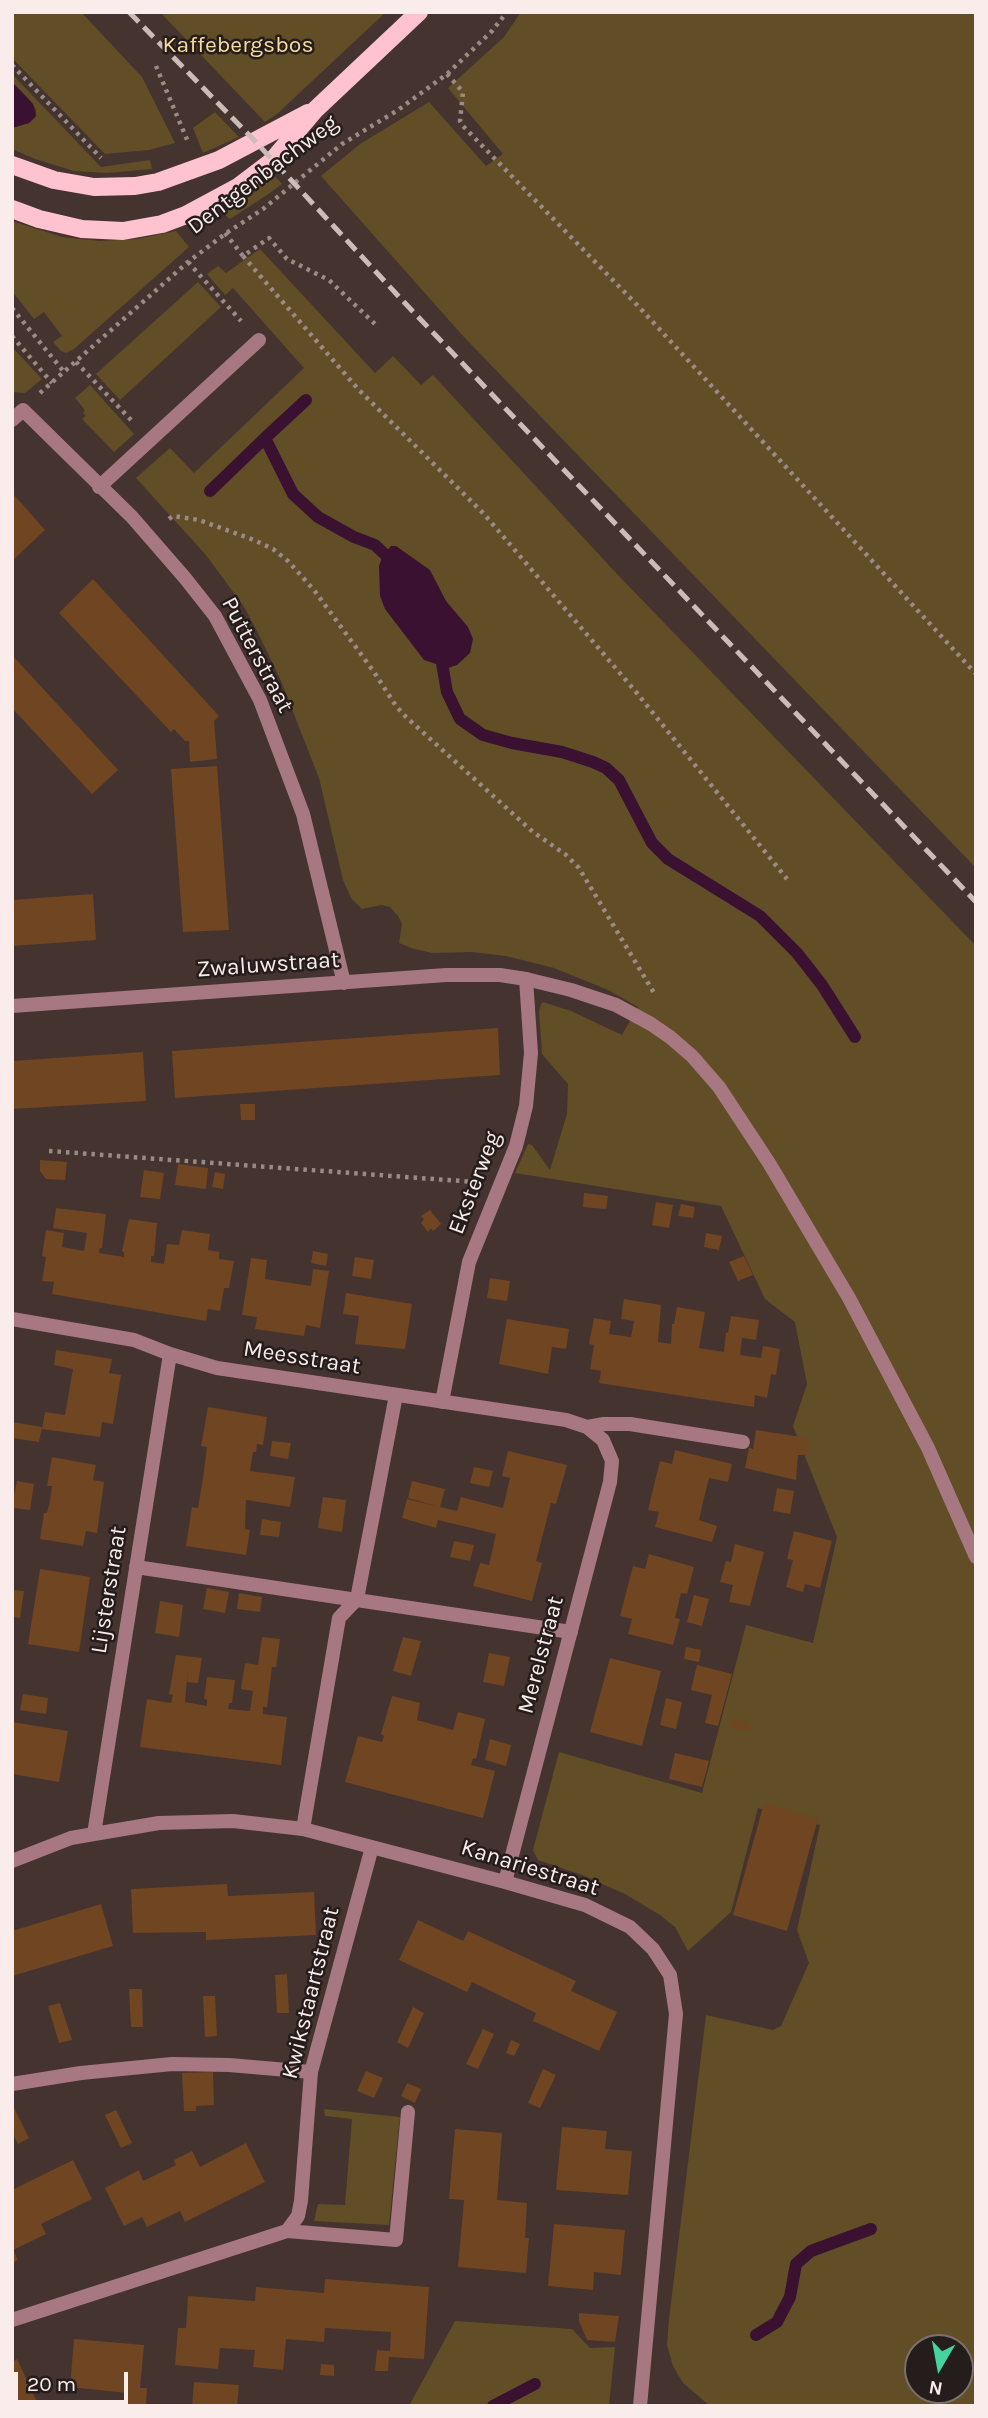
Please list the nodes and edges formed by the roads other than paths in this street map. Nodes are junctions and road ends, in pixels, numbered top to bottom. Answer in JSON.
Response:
{"nodes":[{"id":1,"x":419,"y":12,"type":"edge"},
{"id":2,"x":315,"y":110,"type":"junction"},
{"id":3,"x":12,"y":165,"type":"edge"},
{"id":4,"x":12,"y":209,"type":"edge"},
{"id":5,"x":259,"y":340,"type":"dead end"},
{"id":6,"x":17,"y":415,"type":"edge"},
{"id":7,"x":99,"y":486,"type":"junction"},
{"id":8,"x":526,"y":979,"type":"junction"},
{"id":9,"x":344,"y":983,"type":"junction"},
{"id":10,"x":12,"y":1006,"type":"edge"},
{"id":11,"x":12,"y":1319,"type":"edge"},
{"id":12,"x":170,"y":1354,"type":"junction"},
{"id":13,"x":396,"y":1395,"type":"junction"},
{"id":14,"x":442,"y":1402,"type":"junction"},
{"id":15,"x":587,"y":1427,"type":"junction"},
{"id":16,"x":603,"y":1440,"type":"joint"},
{"id":17,"x":743,"y":1442,"type":"dead end"},
{"id":18,"x":976,"y":1557,"type":"edge"},
{"id":19,"x":136,"y":1567,"type":"junction"},
{"id":20,"x":357,"y":1599,"type":"junction"},
{"id":21,"x":571,"y":1632,"type":"junction"},
{"id":22,"x":303,"y":1829,"type":"junction"},
{"id":23,"x":94,"y":1834,"type":"junction"},
{"id":24,"x":372,"y":1847,"type":"junction"},
{"id":25,"x":12,"y":1861,"type":"edge"},
{"id":26,"x":505,"y":1882,"type":"junction"},
{"id":27,"x":311,"y":2072,"type":"junction"},
{"id":28,"x":12,"y":2084,"type":"edge"},
{"id":29,"x":408,"y":2112,"type":"dead end"},
{"id":30,"x":287,"y":2231,"type":"junction"},
{"id":31,"x":12,"y":2320,"type":"edge"},
{"id":32,"x":640,"y":2406,"type":"edge"}],
"edges":[{"from":1,"to":2,"type":"main road","name":"Dentgenbachweg"},
{"from":2,"to":3,"type":"main road"},
{"from":2,"to":4,"type":"main road"},
{"from":5,"to":7,"type":"street"},
{"from":6,"to":7,"type":"street","name":"Putterstraat"},
{"from":7,"to":9,"type":"street","name":"Putterstraat"},
{"from":8,"to":9,"type":"street","name":"Zwaluwstraat"},
{"from":8,"to":14,"type":"street","name":"Eksterweg"},
{"from":8,"to":18,"type":"street","name":"Zwaluwstraat"},
{"from":9,"to":10,"type":"street","name":"Zwaluwstraat"},
{"from":11,"to":12,"type":"street","name":"Meesstraat"},
{"from":12,"to":13,"type":"street","name":"Meesstraat"},
{"from":12,"to":19,"type":"street","name":"Lijsterstraat"},
{"from":13,"to":14,"type":"street","name":"Meesstraat"},
{"from":13,"to":20,"type":"street"},
{"from":14,"to":15,"type":"street","name":"Meesstraat"},
{"from":15,"to":16,"type":"street","name":"Meesstraat"},
{"from":15,"to":17,"type":"street","name":"Meesstraat"},
{"from":16,"to":21,"type":"street","name":"Merelstraat"},
{"from":19,"to":20,"type":"street"},
{"from":19,"to":23,"type":"street","name":"Lijsterstraat"},
{"from":20,"to":21,"type":"street"},
{"from":20,"to":22,"type":"street"},
{"from":21,"to":26,"type":"street","name":"Merelstraat"},
{"from":22,"to":23,"type":"street","name":"Kanariestraat"},
{"from":22,"to":24,"type":"street","name":"Kanariestraat"},
{"from":23,"to":25,"type":"street","name":"Kanariestraat"},
{"from":24,"to":26,"type":"street","name":"Kanariestraat"},
{"from":24,"to":27,"type":"street","name":"Kwikstaartstraat"},
{"from":26,"to":32,"type":"street","name":"Kanariestraat"},
{"from":27,"to":28,"type":"street"},
{"from":27,"to":30,"type":"street","name":"Kwikstaartstraat"},
{"from":29,"to":30,"type":"street"},
{"from":30,"to":31,"type":"street"}]}
